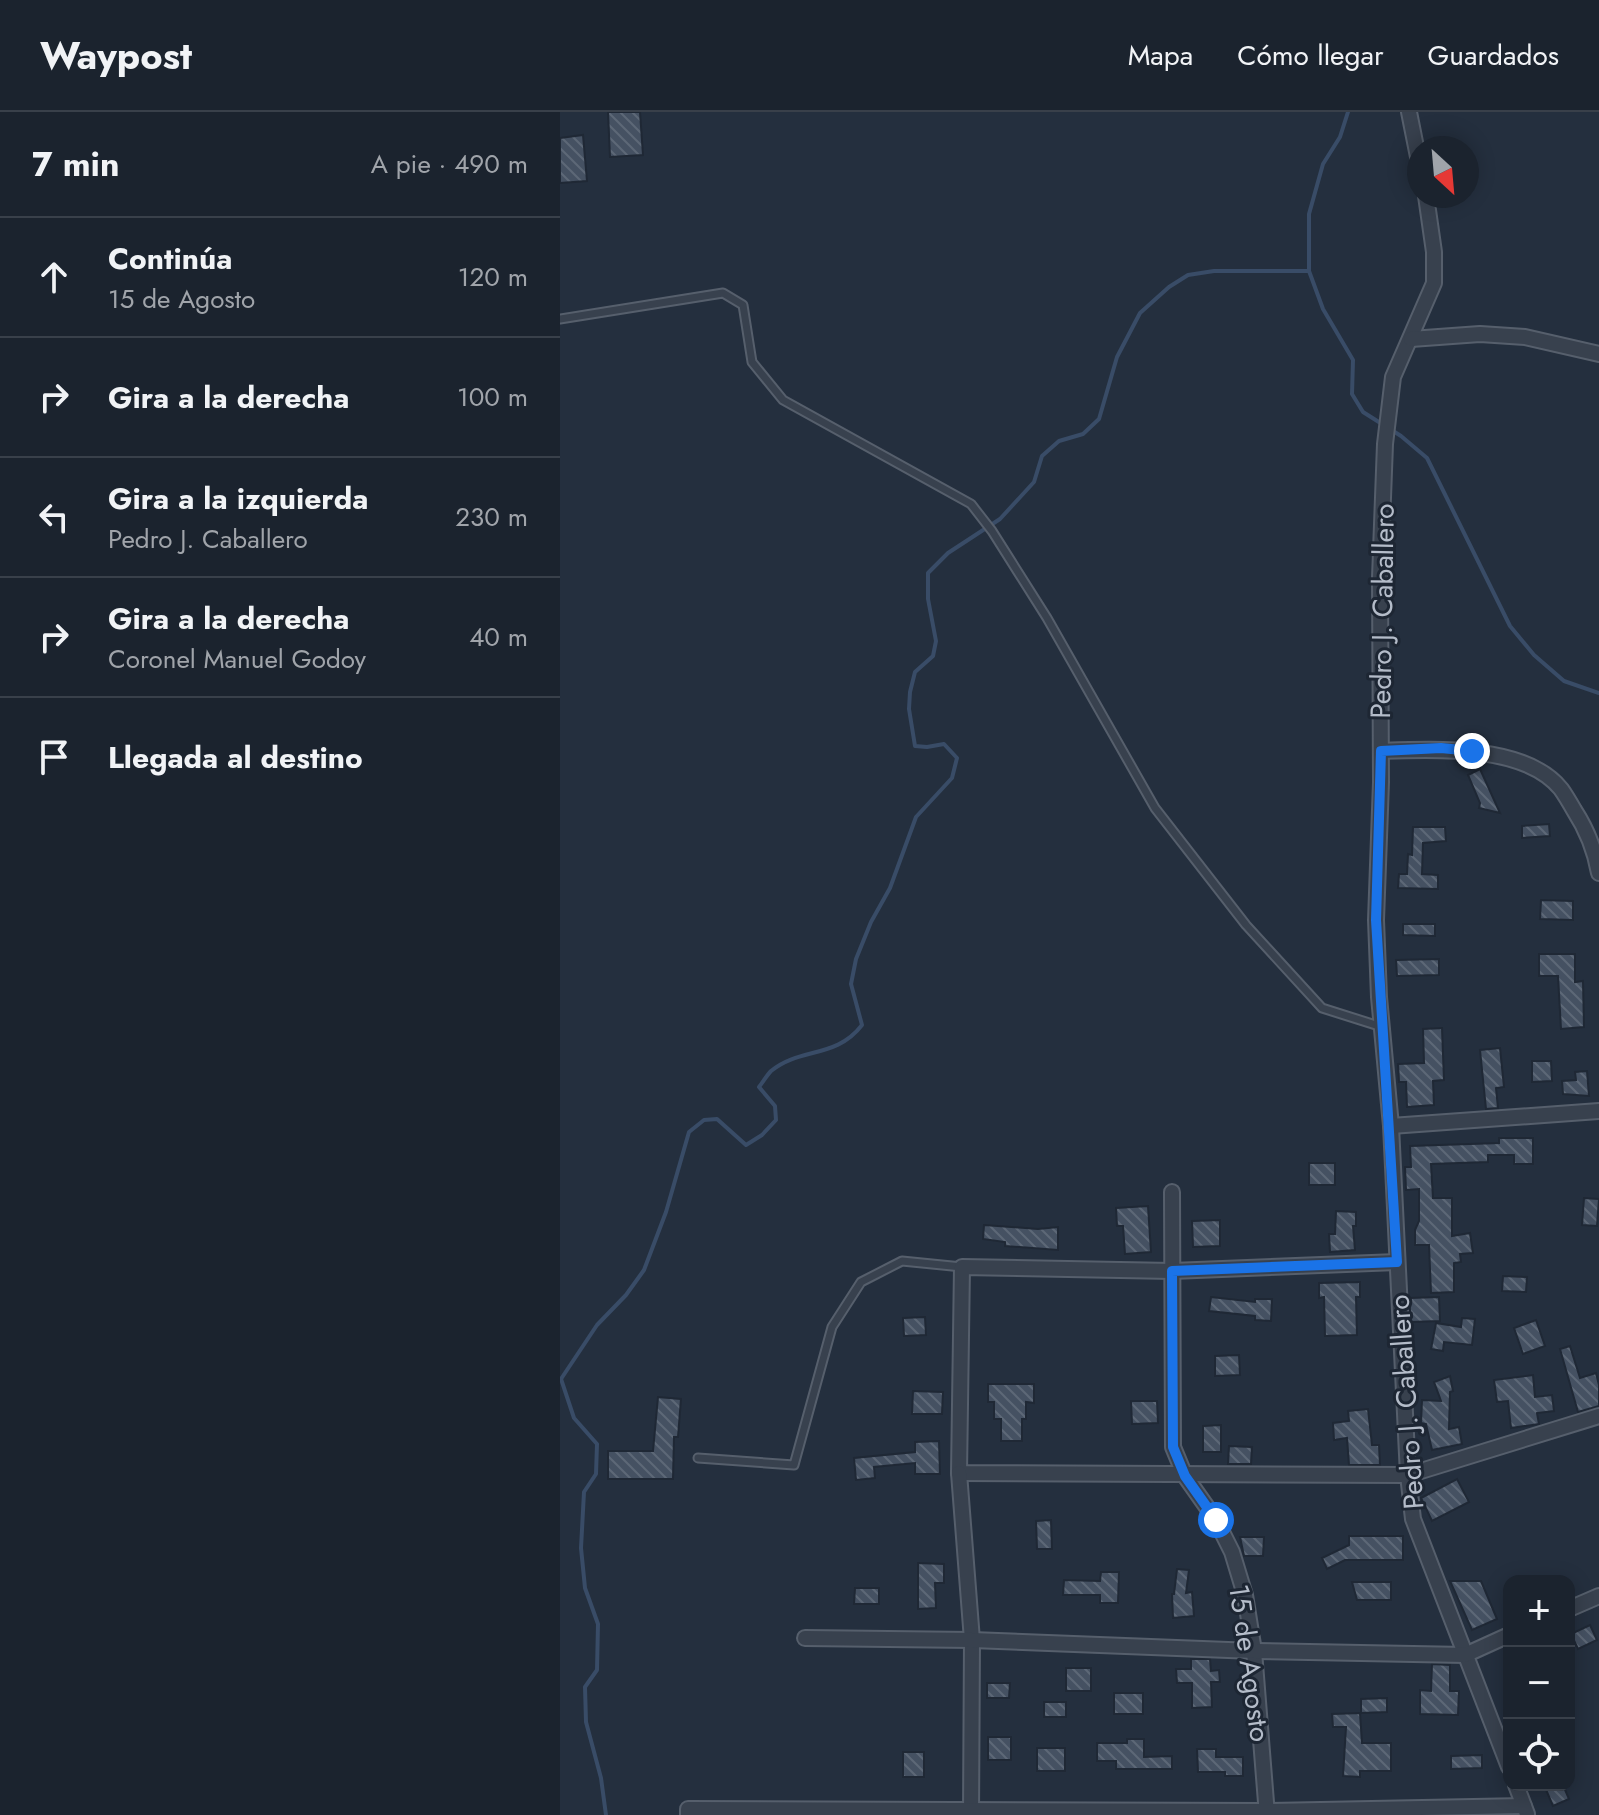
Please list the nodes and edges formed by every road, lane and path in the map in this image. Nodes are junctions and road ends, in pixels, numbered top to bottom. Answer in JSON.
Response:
{"nodes":[{"id":1,"x":1409,"y":112,"type":"edge"},
{"id":2,"x":1414,"y":136,"type":"edge"},
{"id":3,"x":1428,"y":208,"type":"edge"},
{"id":4,"x":560,"y":319,"type":"edge"},
{"id":5,"x":1411,"y":339,"type":"junction"},
{"id":6,"x":1599,"y":354,"type":"edge"},
{"id":7,"x":1381,"y":751,"type":"junction"},
{"id":8,"x":1599,"y":873,"type":"edge"},
{"id":9,"x":1382,"y":1027,"type":"junction"},
{"id":10,"x":1599,"y":1111,"type":"edge"},
{"id":11,"x":1391,"y":1126,"type":"junction"},
{"id":12,"x":1172,"y":1192,"type":"dead end"},
{"id":13,"x":1397,"y":1262,"type":"junction"},
{"id":14,"x":962,"y":1267,"type":"junction"},
{"id":15,"x":1172,"y":1271,"type":"junction"},
{"id":16,"x":1599,"y":1416,"type":"edge"},
{"id":17,"x":698,"y":1458,"type":"dead end"},
{"id":18,"x":959,"y":1473,"type":"junction"},
{"id":19,"x":1408,"y":1475,"type":"junction"},
{"id":20,"x":1185,"y":1476,"type":"junction"},
{"id":21,"x":1599,"y":1596,"type":"edge"},
{"id":22,"x":1575,"y":1606,"type":"edge"},
{"id":23,"x":805,"y":1638,"type":"dead end"},
{"id":24,"x":1503,"y":1638,"type":"edge"},
{"id":25,"x":972,"y":1640,"type":"junction"},
{"id":26,"x":1254,"y":1651,"type":"junction"},
{"id":27,"x":1465,"y":1655,"type":"junction"},
{"id":28,"x":1503,"y":1752,"type":"edge"},
{"id":29,"x":1518,"y":1791,"type":"edge"},
{"id":30,"x":1526,"y":1811,"type":"edge"},
{"id":31,"x":971,"y":1813,"type":"edge"},
{"id":32,"x":1267,"y":1813,"type":"edge"},
{"id":33,"x":688,"y":1815,"type":"edge"}],
"edges":[{"from":1,"to":2,"type":"street"},
{"from":3,"to":5,"type":"street","name":"Pedro J. Caballero"},
{"from":4,"to":9,"type":"lane"},
{"from":5,"to":6,"type":"street"},
{"from":5,"to":7,"type":"street","name":"Pedro J. Caballero"},
{"from":7,"to":8,"type":"street"},
{"from":7,"to":9,"type":"street","name":"Pedro J. Caballero"},
{"from":9,"to":11,"type":"street","name":"Pedro J. Caballero"},
{"from":10,"to":11,"type":"street"},
{"from":11,"to":13,"type":"street","name":"Pedro J. Caballero"},
{"from":12,"to":15,"type":"street","name":"15 de Agosto"},
{"from":13,"to":15,"type":"street"},
{"from":13,"to":19,"type":"street","name":"Pedro J. Caballero"},
{"from":14,"to":15,"type":"street"},
{"from":14,"to":17,"type":"lane"},
{"from":14,"to":18,"type":"street"},
{"from":15,"to":20,"type":"street","name":"15 de Agosto"},
{"from":16,"to":19,"type":"street"},
{"from":18,"to":20,"type":"street"},
{"from":18,"to":25,"type":"street"},
{"from":19,"to":20,"type":"street"},
{"from":19,"to":27,"type":"street","name":"Pedro J. Caballero"},
{"from":20,"to":26,"type":"street","name":"15 de Agosto"},
{"from":21,"to":22,"type":"street"},
{"from":23,"to":25,"type":"street"},
{"from":24,"to":27,"type":"street"},
{"from":25,"to":26,"type":"street"},
{"from":25,"to":31,"type":"street"},
{"from":26,"to":27,"type":"street"},
{"from":26,"to":32,"type":"street","name":"15 de Agosto"},
{"from":27,"to":28,"type":"street","name":"Pedro J. Caballero"},
{"from":29,"to":30,"type":"street"},
{"from":30,"to":32,"type":"street"},
{"from":31,"to":32,"type":"street"},
{"from":31,"to":33,"type":"street"}]}
